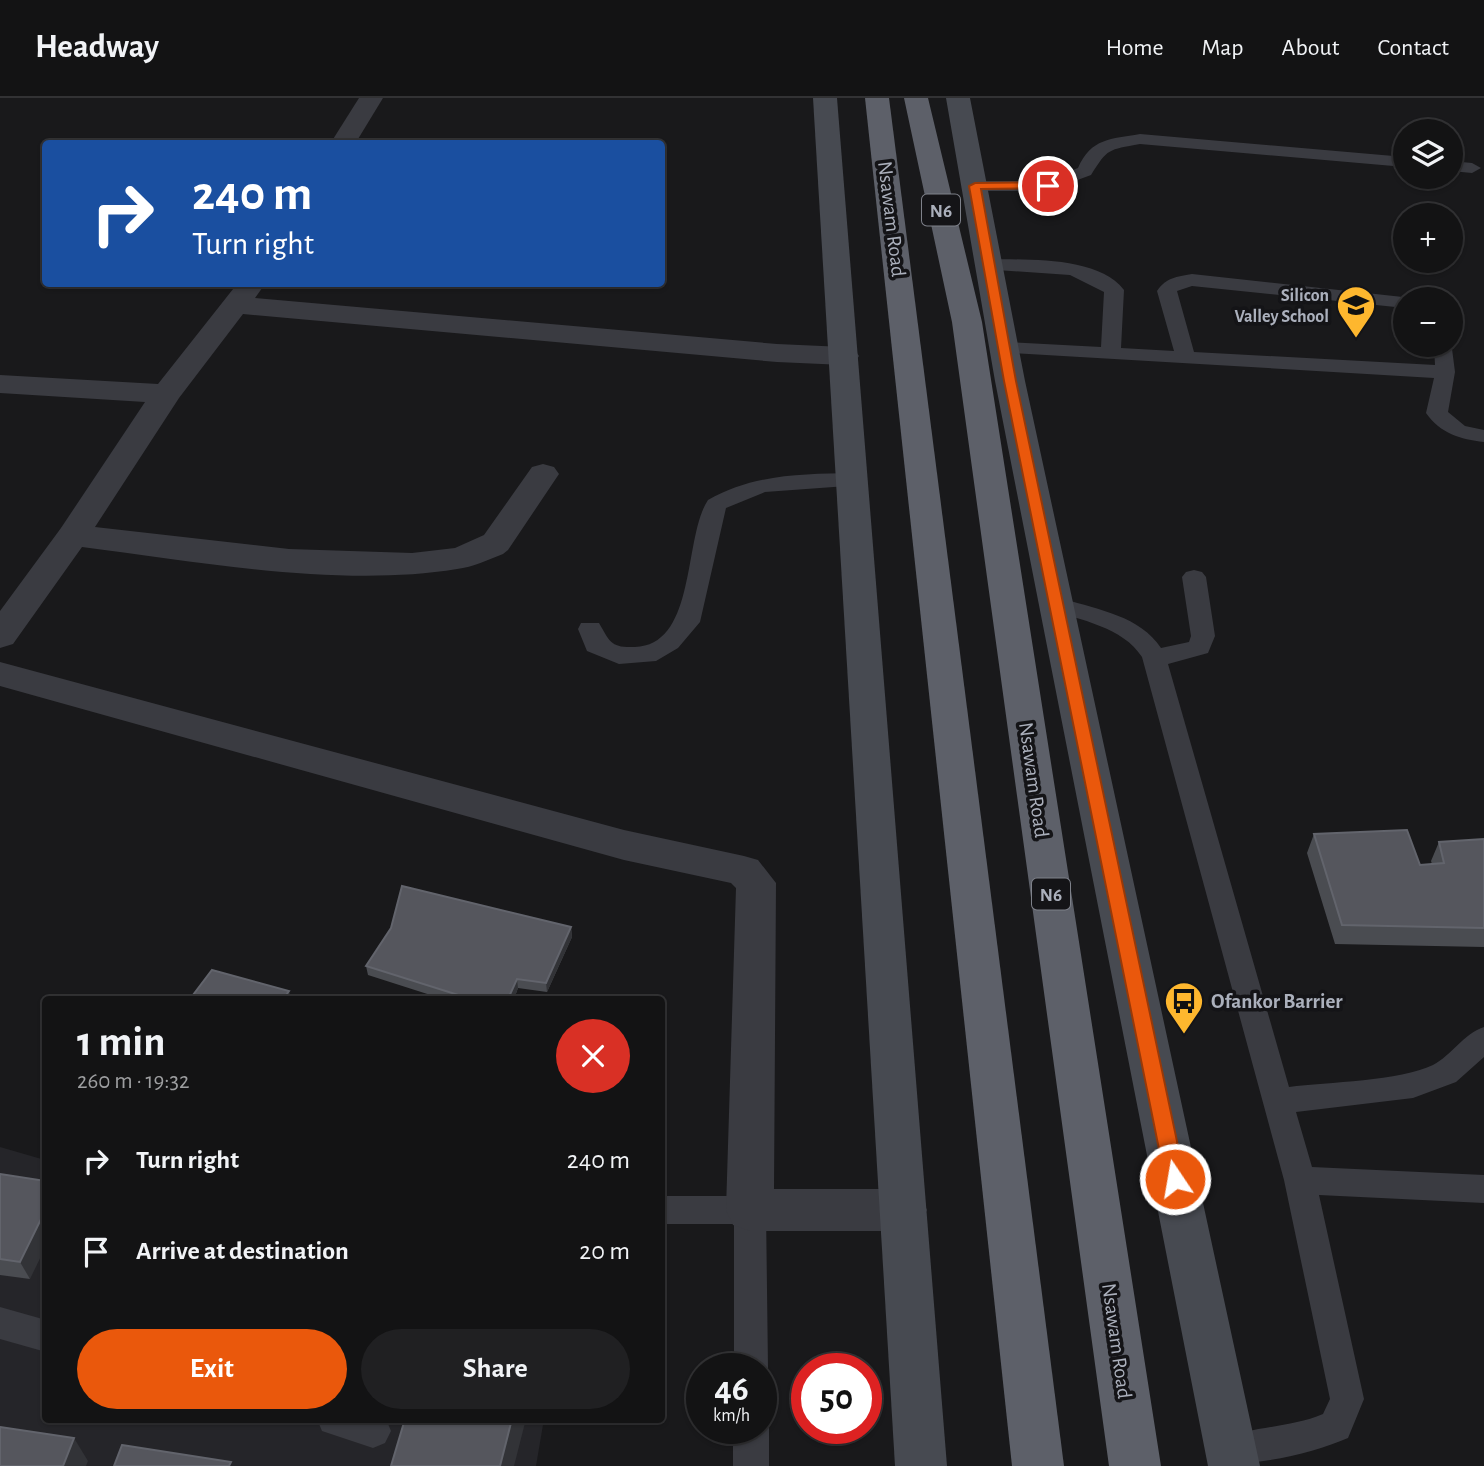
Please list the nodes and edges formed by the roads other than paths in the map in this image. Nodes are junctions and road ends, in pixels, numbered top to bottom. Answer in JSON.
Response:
{"nodes":[{"id":1,"x":371,"y":98,"type":"edge"},
{"id":2,"x":825,"y":98,"type":"edge"},
{"id":3,"x":877,"y":98,"type":"edge"},
{"id":4,"x":916,"y":98,"type":"edge"},
{"id":5,"x":958,"y":98,"type":"edge"},
{"id":6,"x":345,"y":140,"type":"edge"},
{"id":7,"x":1393,"y":161,"type":"edge"},
{"id":8,"x":1463,"y":167,"type":"edge"},
{"id":9,"x":1472,"y":168,"type":"dead end"},
{"id":10,"x":975,"y":186,"type":"junction"},
{"id":11,"x":989,"y":265,"type":"junction"},
{"id":12,"x":244,"y":294,"type":"edge"},
{"id":13,"x":1393,"y":301,"type":"edge"},
{"id":14,"x":1004,"y":348,"type":"junction"},
{"id":15,"x":1111,"y":354,"type":"junction"},
{"id":16,"x":844,"y":356,"type":"junction"},
{"id":17,"x":1444,"y":357,"type":"edge"},
{"id":18,"x":1186,"y":358,"type":"junction"},
{"id":19,"x":1445,"y":372,"type":"junction"},
{"id":20,"x":0,"y":384,"type":"edge"},
{"id":21,"x":166,"y":394,"type":"junction"},
{"id":22,"x":1484,"y":436,"type":"edge"},
{"id":23,"x":543,"y":474,"type":"dead end"},
{"id":24,"x":853,"y":480,"type":"junction"},
{"id":25,"x":73,"y":535,"type":"junction"},
{"id":26,"x":1194,"y":577,"type":"dead end"},
{"id":27,"x":1056,"y":604,"type":"junction"},
{"id":28,"x":590,"y":629,"type":"dead end"},
{"id":29,"x":0,"y":636,"type":"edge"},
{"id":30,"x":1154,"y":657,"type":"junction"},
{"id":31,"x":0,"y":674,"type":"edge"},
{"id":32,"x":1484,"y":1039,"type":"edge"},
{"id":33,"x":1279,"y":1101,"type":"junction"},
{"id":34,"x":1300,"y":1181,"type":"junction"},
{"id":35,"x":1484,"y":1189,"type":"edge"},
{"id":36,"x":665,"y":1210,"type":"edge"},
{"id":37,"x":750,"y":1210,"type":"junction"},
{"id":38,"x":903,"y":1210,"type":"junction"},
{"id":39,"x":0,"y":1323,"type":"edge"},
{"id":40,"x":42,"y":1335,"type":"edge"},
{"id":41,"x":751,"y":1353,"type":"edge"},
{"id":42,"x":347,"y":1423,"type":"edge"},
{"id":43,"x":373,"y":1431,"type":"dead end"},
{"id":44,"x":751,"y":1444,"type":"edge"},
{"id":45,"x":1233,"y":1459,"type":"edge"},
{"id":46,"x":751,"y":1466,"type":"edge"},
{"id":47,"x":921,"y":1466,"type":"edge"},
{"id":48,"x":1038,"y":1466,"type":"edge"},
{"id":49,"x":1135,"y":1466,"type":"edge"}],
"edges":[{"from":1,"to":6,"type":"street"},
{"from":2,"to":16,"type":"main road"},
{"from":3,"to":48,"type":"highway","name":"Nsawam Road","number":"N6"},
{"from":4,"to":49,"type":"highway","name":"Nsawam Road","number":"N6"},
{"from":5,"to":10,"type":"main road"},
{"from":7,"to":10,"type":"lane"},
{"from":8,"to":9,"type":"lane"},
{"from":10,"to":11,"type":"main road"},
{"from":11,"to":14,"type":"main road"},
{"from":11,"to":15,"type":"lane"},
{"from":12,"to":16,"type":"street"},
{"from":12,"to":21,"type":"street"},
{"from":13,"to":18,"type":"lane"},
{"from":14,"to":15,"type":"lane"},
{"from":14,"to":27,"type":"main road"},
{"from":15,"to":18,"type":"lane"},
{"from":16,"to":24,"type":"main road"},
{"from":17,"to":19,"type":"lane"},
{"from":18,"to":19,"type":"lane"},
{"from":19,"to":22,"type":"lane"},
{"from":20,"to":21,"type":"street"},
{"from":21,"to":25,"type":"street"},
{"from":23,"to":25,"type":"street"},
{"from":24,"to":28,"type":"lane"},
{"from":24,"to":38,"type":"main road"},
{"from":25,"to":29,"type":"street"},
{"from":26,"to":30,"type":"lane"},
{"from":27,"to":30,"type":"lane"},
{"from":27,"to":45,"type":"main road"},
{"from":30,"to":33,"type":"lane"},
{"from":31,"to":37,"type":"street"},
{"from":32,"to":33,"type":"lane"},
{"from":33,"to":34,"type":"lane"},
{"from":34,"to":35,"type":"lane"},
{"from":34,"to":45,"type":"lane"},
{"from":36,"to":37,"type":"lane"},
{"from":37,"to":38,"type":"street"},
{"from":37,"to":41,"type":"lane"},
{"from":38,"to":47,"type":"main road"},
{"from":39,"to":40,"type":"lane"},
{"from":42,"to":43,"type":"lane"},
{"from":44,"to":46,"type":"lane"}]}
